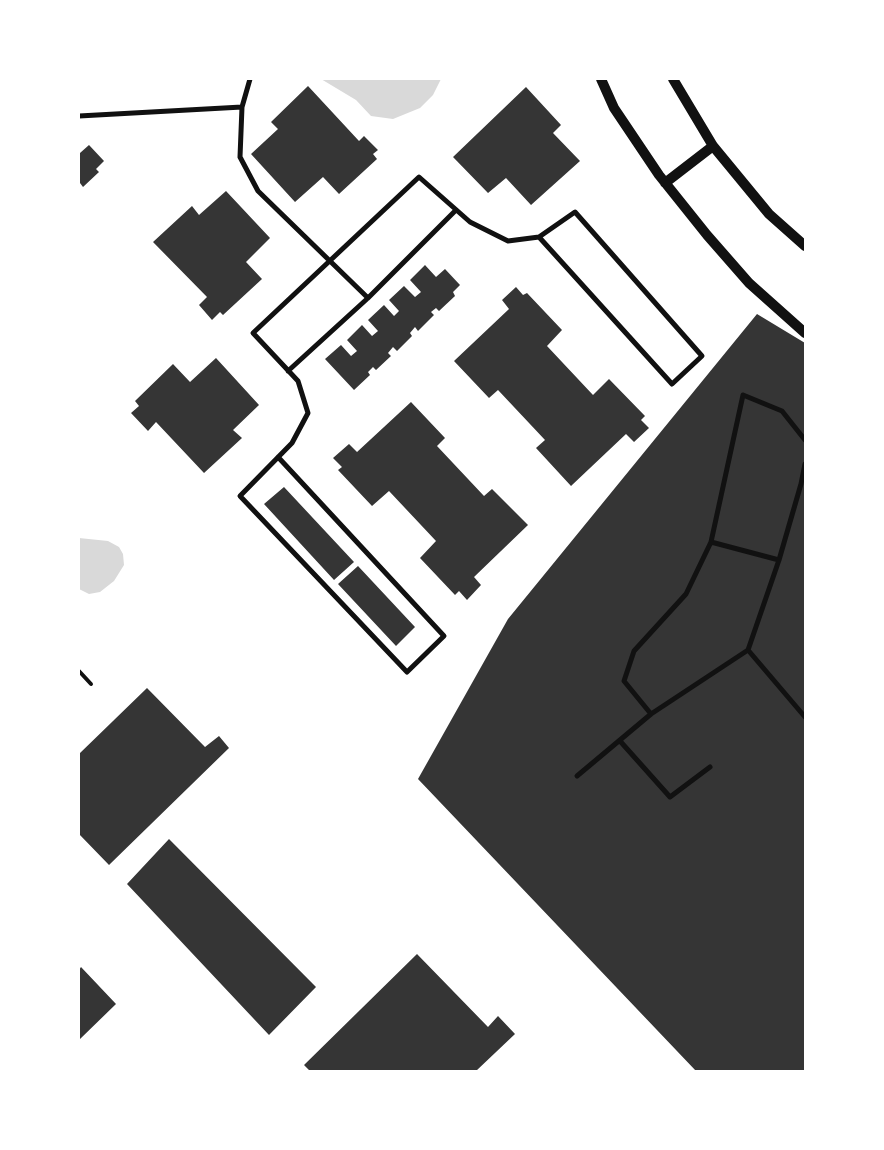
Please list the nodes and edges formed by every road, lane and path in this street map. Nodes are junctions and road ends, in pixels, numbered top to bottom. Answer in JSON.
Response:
{"nodes":[{"id":1,"x":250,"y":79,"type":"edge"},
{"id":2,"x":601,"y":79,"type":"edge"},
{"id":3,"x":673,"y":79,"type":"edge"},
{"id":4,"x":242,"y":107,"type":"junction"},
{"id":5,"x":79,"y":116,"type":"edge"},
{"id":6,"x":713,"y":146,"type":"junction"},
{"id":7,"x":665,"y":183,"type":"junction"},
{"id":8,"x":456,"y":210,"type":"junction"},
{"id":9,"x":538,"y":238,"type":"junction"},
{"id":10,"x":805,"y":246,"type":"edge"},
{"id":11,"x":330,"y":261,"type":"junction"},
{"id":12,"x":368,"y":298,"type":"junction"},
{"id":13,"x":805,"y":333,"type":"edge"},
{"id":14,"x":288,"y":371,"type":"junction"},
{"id":15,"x":805,"y":440,"type":"edge"},
{"id":16,"x":278,"y":457,"type":"junction"},
{"id":17,"x":805,"y":464,"type":"edge"},
{"id":18,"x":711,"y":542,"type":"junction"},
{"id":19,"x":779,"y":560,"type":"junction"},
{"id":20,"x":748,"y":650,"type":"junction"},
{"id":21,"x":79,"y":671,"type":"edge"},
{"id":22,"x":91,"y":684,"type":"dead end"},
{"id":23,"x":651,"y":714,"type":"junction"},
{"id":24,"x":805,"y":717,"type":"edge"},
{"id":25,"x":620,"y":740,"type":"junction"},
{"id":26,"x":710,"y":767,"type":"dead end"},
{"id":27,"x":577,"y":776,"type":"dead end"}],
"edges":[{"from":1,"to":4,"type":"street"},
{"from":2,"to":7,"type":"main road"},
{"from":3,"to":6,"type":"main road"},
{"from":4,"to":5,"type":"street"},
{"from":4,"to":11,"type":"street"},
{"from":6,"to":7,"type":"main road"},
{"from":6,"to":10,"type":"main road"},
{"from":7,"to":13,"type":"main road"},
{"from":8,"to":9,"type":"street"},
{"from":8,"to":11,"type":"street"},
{"from":8,"to":12,"type":"street"},
{"from":9,"to":9,"type":"street"},
{"from":11,"to":12,"type":"street"},
{"from":11,"to":14,"type":"street"},
{"from":12,"to":14,"type":"street"},
{"from":14,"to":16,"type":"street"},
{"from":15,"to":18,"type":"street"},
{"from":16,"to":16,"type":"street"},
{"from":17,"to":19,"type":"street"},
{"from":18,"to":19,"type":"street"},
{"from":18,"to":23,"type":"street"},
{"from":19,"to":20,"type":"street"},
{"from":20,"to":23,"type":"street"},
{"from":20,"to":24,"type":"street"},
{"from":21,"to":22,"type":"lane"},
{"from":23,"to":25,"type":"street"},
{"from":25,"to":26,"type":"street"},
{"from":25,"to":27,"type":"street"}]}
